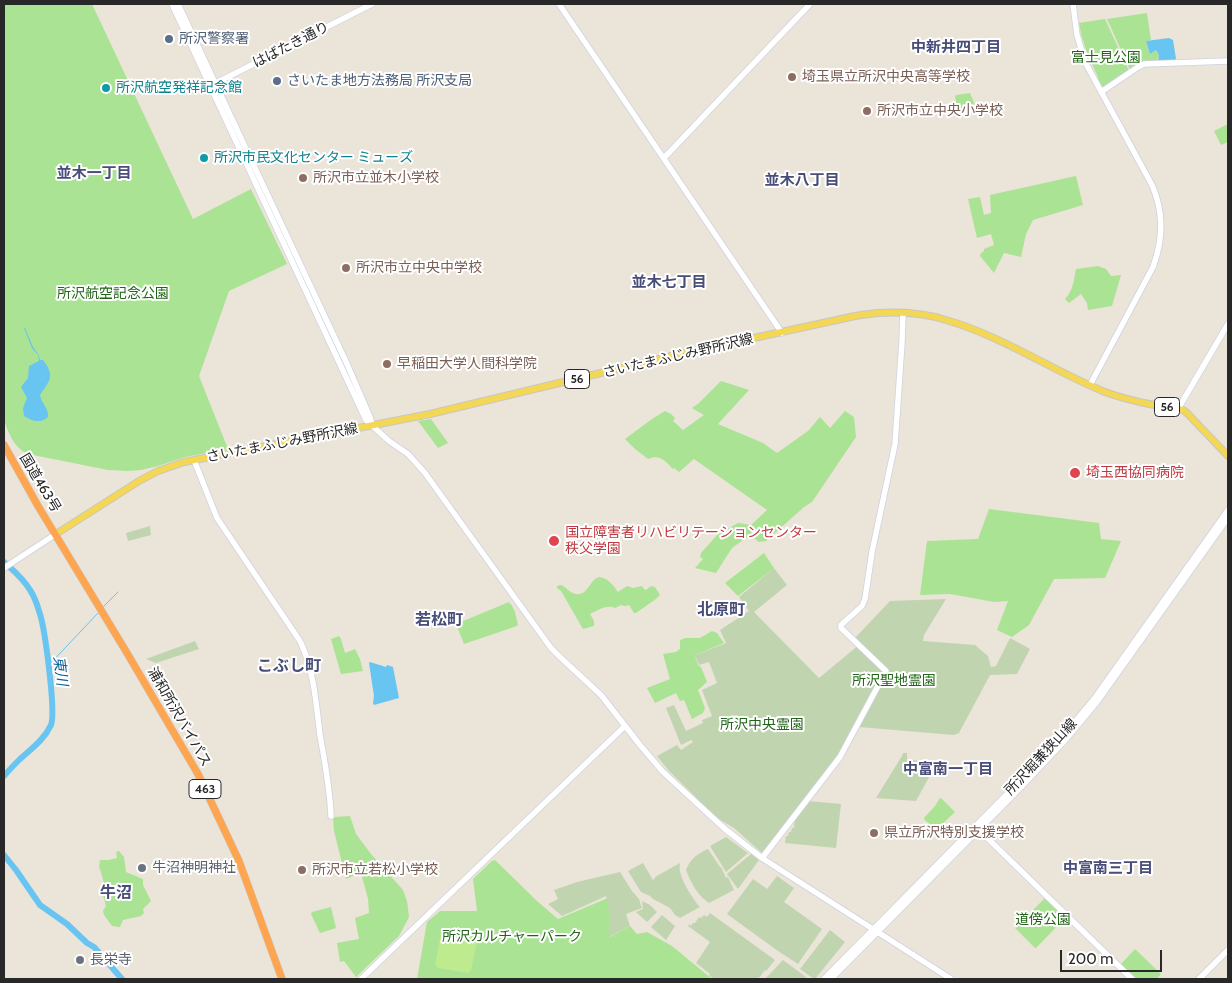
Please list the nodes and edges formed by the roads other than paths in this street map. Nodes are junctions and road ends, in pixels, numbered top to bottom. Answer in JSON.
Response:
{"nodes":[{"id":1,"x":172,"y":4,"type":"edge"},
{"id":2,"x":178,"y":4,"type":"edge"},
{"id":3,"x":372,"y":4,"type":"edge"},
{"id":4,"x":559,"y":4,"type":"edge"},
{"id":5,"x":810,"y":4,"type":"edge"},
{"id":6,"x":1073,"y":4,"type":"edge"},
{"id":7,"x":1228,"y":61,"type":"edge"},
{"id":8,"x":213,"y":85,"type":"junction"},
{"id":9,"x":1101,"y":92,"type":"junction"},
{"id":10,"x":664,"y":158,"type":"junction"},
{"id":11,"x":903,"y":313,"type":"junction"},
{"id":12,"x":1228,"y":324,"type":"edge"},
{"id":13,"x":782,"y":333,"type":"junction"},
{"id":14,"x":1090,"y":385,"type":"junction"},
{"id":15,"x":1178,"y":409,"type":"junction"},
{"id":16,"x":372,"y":425,"type":"junction"},
{"id":17,"x":4,"y":445,"type":"edge"},
{"id":18,"x":1228,"y":456,"type":"edge"},
{"id":19,"x":194,"y":460,"type":"junction"},
{"id":20,"x":1228,"y":510,"type":"edge"},
{"id":21,"x":1228,"y":518,"type":"edge"},
{"id":22,"x":56,"y":534,"type":"junction"},
{"id":23,"x":7,"y":566,"type":"edge"},
{"id":24,"x":625,"y":726,"type":"junction"},
{"id":25,"x":331,"y":816,"type":"dead end"},
{"id":26,"x":977,"y":828,"type":"junction"},
{"id":27,"x":762,"y":858,"type":"junction"},
{"id":28,"x":875,"y":931,"type":"junction"},
{"id":29,"x":1228,"y":950,"type":"edge"},
{"id":30,"x":282,"y":979,"type":"edge"},
{"id":31,"x":362,"y":979,"type":"edge"},
{"id":32,"x":824,"y":979,"type":"edge"},
{"id":33,"x":831,"y":979,"type":"edge"},
{"id":34,"x":951,"y":979,"type":"edge"},
{"id":35,"x":1132,"y":979,"type":"edge"},
{"id":36,"x":1199,"y":979,"type":"edge"}],
"edges":[{"from":1,"to":8,"type":"street"},
{"from":2,"to":8,"type":"street"},
{"from":3,"to":8,"type":"street","name":"はばたき通り"},
{"from":4,"to":10,"type":"street"},
{"from":5,"to":10,"type":"street"},
{"from":6,"to":9,"type":"street"},
{"from":7,"to":9,"type":"street"},
{"from":8,"to":16,"type":"street"},
{"from":9,"to":14,"type":"street"},
{"from":10,"to":13,"type":"street"},
{"from":11,"to":13,"type":"main road","name":"さいたまふじみ野所沢線","number":"56"},
{"from":11,"to":14,"type":"main road","name":"さいたまふじみ野所沢線","number":"56"},
{"from":11,"to":27,"type":"street"},
{"from":12,"to":15,"type":"street"},
{"from":13,"to":16,"type":"main road","name":"さいたまふじみ野所沢線","number":"56"},
{"from":14,"to":15,"type":"main road","name":"さいたまふじみ野所沢線","number":"56"},
{"from":15,"to":18,"type":"main road","name":"さいたまふじみ野所沢線","number":"56"},
{"from":16,"to":19,"type":"main road","name":"さいたまふじみ野所沢線","number":"56"},
{"from":16,"to":24,"type":"street"},
{"from":17,"to":22,"type":"highway","name":"国道463号","number":"463"},
{"from":19,"to":22,"type":"main road","name":"さいたまふじみ野所沢線","number":"56"},
{"from":19,"to":25,"type":"street"},
{"from":20,"to":26,"type":"street","name":"所沢堀兼狭山線"},
{"from":21,"to":26,"type":"street","name":"所沢堀兼狭山線"},
{"from":22,"to":23,"type":"street"},
{"from":22,"to":30,"type":"highway","name":"浦和所沢バイパス","number":"463"},
{"from":24,"to":27,"type":"street"},
{"from":24,"to":31,"type":"street"},
{"from":26,"to":28,"type":"street","name":"所沢堀兼狭山線"},
{"from":26,"to":35,"type":"street"},
{"from":27,"to":28,"type":"street"},
{"from":28,"to":32,"type":"street","name":"所沢堀兼狭山線"},
{"from":28,"to":33,"type":"street","name":"所沢堀兼狭山線"},
{"from":28,"to":34,"type":"street"},
{"from":29,"to":36,"type":"street"}]}
